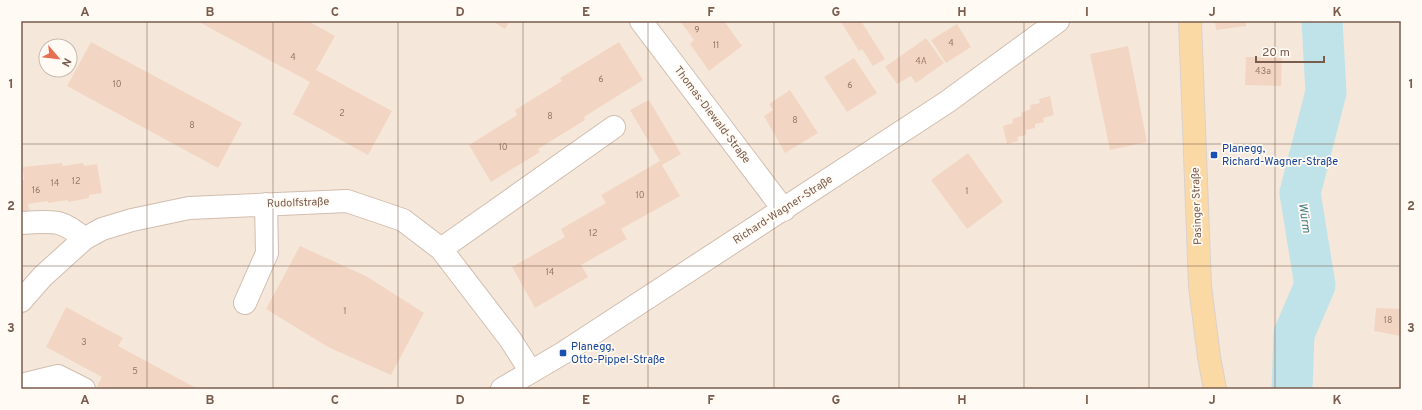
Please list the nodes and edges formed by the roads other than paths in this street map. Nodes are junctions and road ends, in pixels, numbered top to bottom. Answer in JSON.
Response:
{"nodes":[{"id":1,"x":641,"y":21,"type":"edge"},
{"id":2,"x":1058,"y":21,"type":"edge"},
{"id":3,"x":1190,"y":21,"type":"edge"},
{"id":4,"x":614,"y":126,"type":"dead end"},
{"id":5,"x":266,"y":204,"type":"junction"},
{"id":6,"x":784,"y":210,"type":"junction"},
{"id":7,"x":21,"y":223,"type":"edge"},
{"id":8,"x":84,"y":239,"type":"junction"},
{"id":9,"x":441,"y":249,"type":"junction"},
{"id":10,"x":21,"y":301,"type":"edge"},
{"id":11,"x":245,"y":303,"type":"dead end"},
{"id":12,"x":531,"y":372,"type":"junction"},
{"id":13,"x":21,"y":385,"type":"edge"},
{"id":14,"x":84,"y":389,"type":"edge"},
{"id":15,"x":502,"y":389,"type":"edge"},
{"id":16,"x":1215,"y":389,"type":"edge"}],
"edges":[{"from":1,"to":6,"type":"street","name":"Thomas-Diewald-Straße"},
{"from":2,"to":6,"type":"street","name":"Richard-Wagner-Straße"},
{"from":3,"to":16,"type":"main road","name":"Pasinger Straße"},
{"from":4,"to":9,"type":"street"},
{"from":5,"to":8,"type":"street","name":"Rudolfstraße"},
{"from":5,"to":9,"type":"street","name":"Rudolfstraße"},
{"from":5,"to":11,"type":"street"},
{"from":6,"to":12,"type":"street","name":"Richard-Wagner-Straße"},
{"from":7,"to":8,"type":"street"},
{"from":8,"to":10,"type":"street","name":"Rudolfstraße"},
{"from":9,"to":12,"type":"street","name":"Rudolfstraße"},
{"from":12,"to":15,"type":"street","name":"Richard-Wagner-Straße"},
{"from":13,"to":14,"type":"street"}]}
